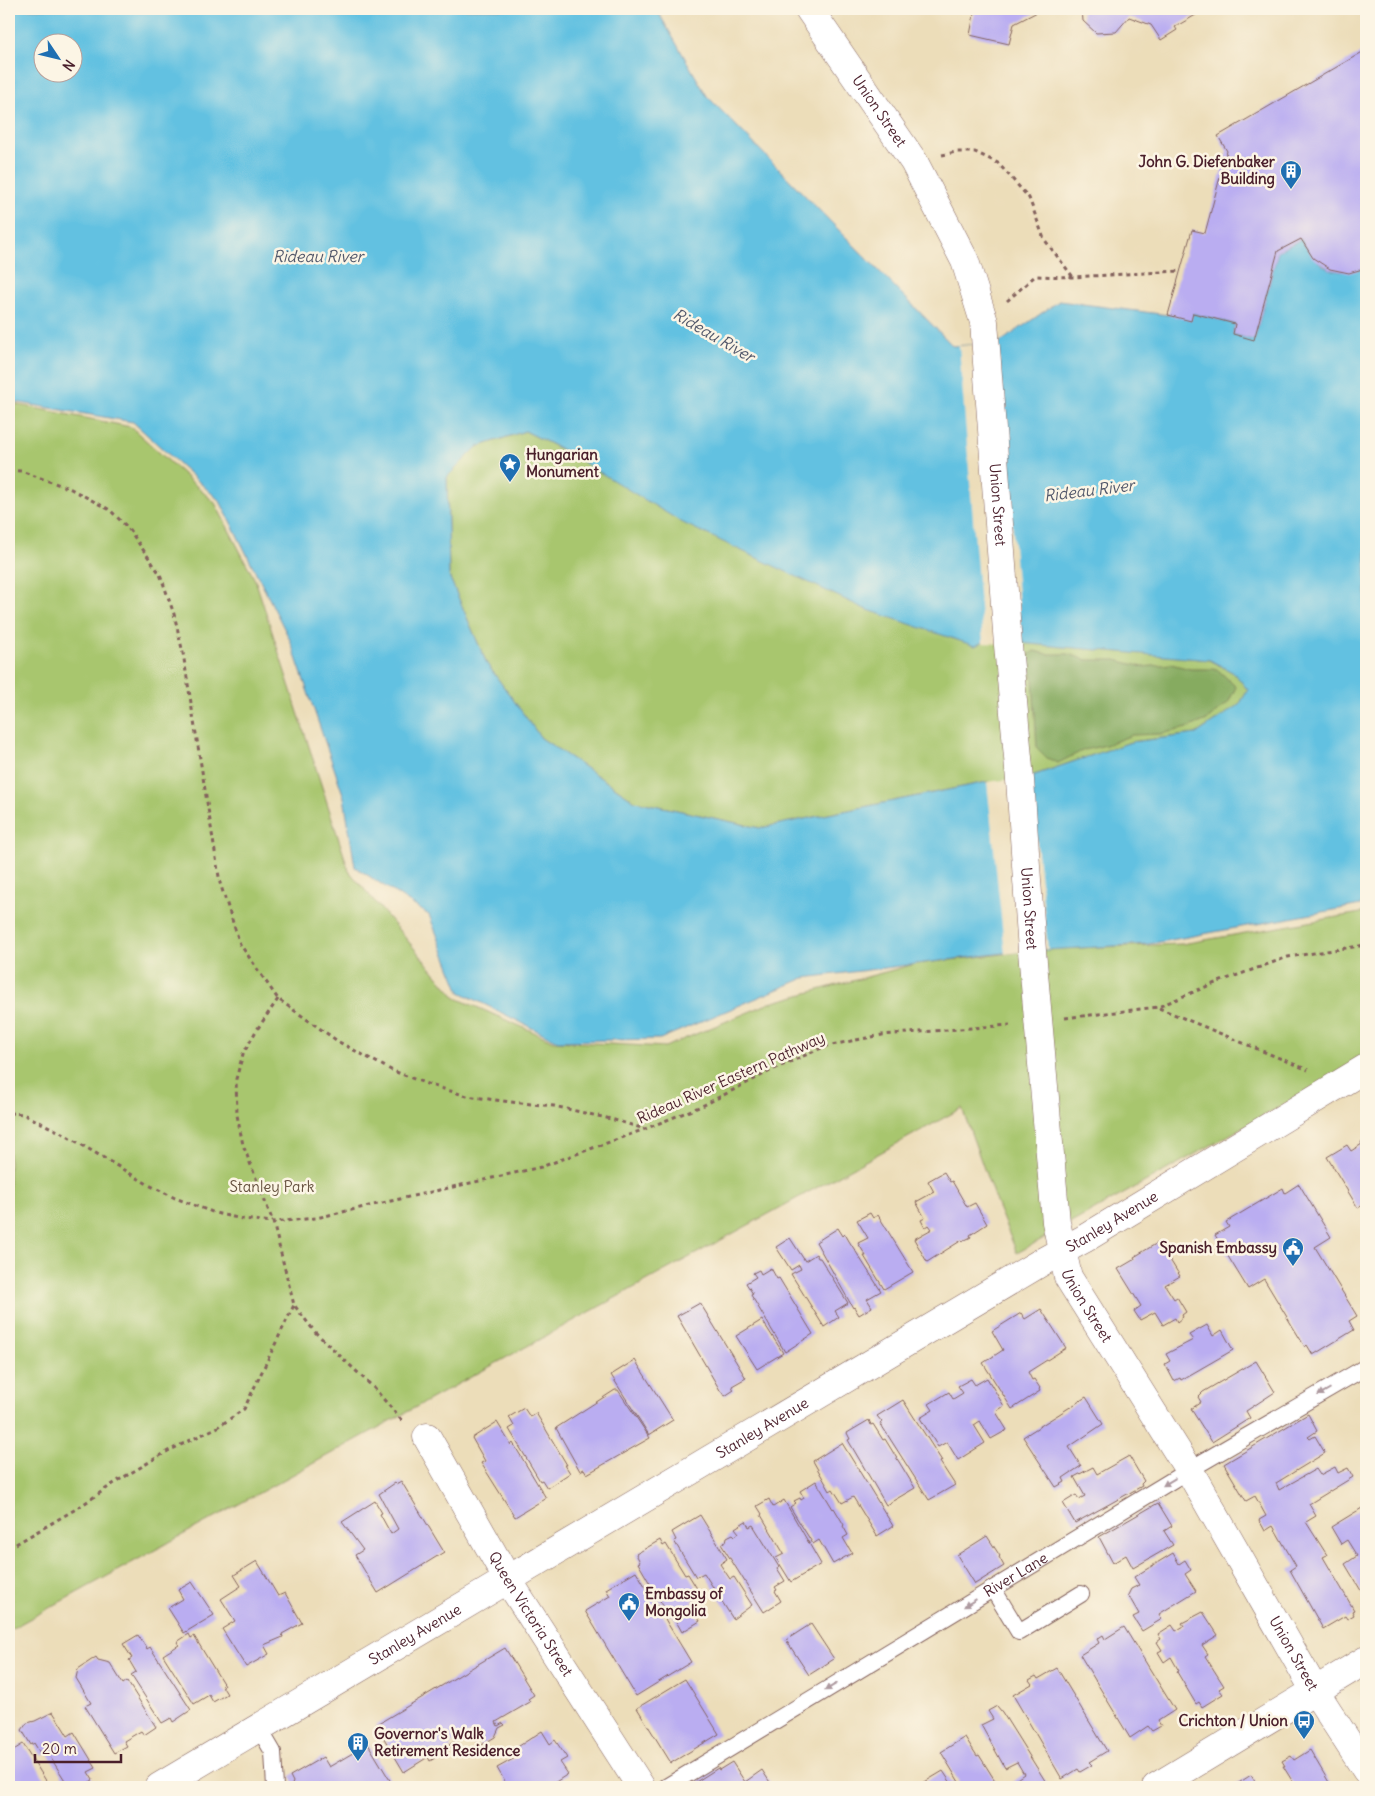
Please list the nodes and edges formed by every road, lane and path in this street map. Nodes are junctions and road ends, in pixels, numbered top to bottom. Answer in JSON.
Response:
{"nodes":[{"id":1,"x":809,"y":9,"type":"edge"},
{"id":2,"x":914,"y":162,"type":"junction"},
{"id":3,"x":1180,"y":271,"type":"dead end"},
{"id":4,"x":1073,"y":277,"type":"junction"},
{"id":5,"x":985,"y":331,"type":"junction"},
{"id":6,"x":9,"y":470,"type":"edge"},
{"id":7,"x":1366,"y":945,"type":"edge"},
{"id":8,"x":278,"y":999,"type":"junction"},
{"id":9,"x":1158,"y":1008,"type":"junction"},
{"id":10,"x":1038,"y":1021,"type":"junction"},
{"id":11,"x":1365,"y":1070,"type":"edge"},
{"id":12,"x":1340,"y":1084,"type":"junction"},
{"id":13,"x":9,"y":1113,"type":"edge"},
{"id":14,"x":645,"y":1129,"type":"junction"},
{"id":15,"x":273,"y":1222,"type":"junction"},
{"id":16,"x":1062,"y":1251,"type":"junction"},
{"id":17,"x":294,"y":1305,"type":"junction"},
{"id":18,"x":1366,"y":1367,"type":"edge"},
{"id":19,"x":427,"y":1437,"type":"joint"},
{"id":20,"x":1189,"y":1470,"type":"junction"},
{"id":21,"x":9,"y":1548,"type":"edge"},
{"id":22,"x":508,"y":1580,"type":"junction"},
{"id":23,"x":993,"y":1589,"type":"junction"},
{"id":24,"x":1081,"y":1594,"type":"dead end"},
{"id":25,"x":1366,"y":1660,"type":"edge"},
{"id":26,"x":1315,"y":1691,"type":"junction"},
{"id":27,"x":259,"y":1728,"type":"junction"},
{"id":28,"x":1366,"y":1770,"type":"edge"},
{"id":29,"x":159,"y":1787,"type":"edge"},
{"id":30,"x":275,"y":1787,"type":"edge"},
{"id":31,"x":641,"y":1787,"type":"edge"},
{"id":32,"x":666,"y":1787,"type":"edge"},
{"id":33,"x":1156,"y":1787,"type":"edge"}],
"edges":[{"from":1,"to":2,"type":"street","name":"Union Street"},
{"from":2,"to":4,"type":"path"},
{"from":2,"to":5,"type":"street","name":"Union Street"},
{"from":3,"to":4,"type":"path"},
{"from":4,"to":5,"type":"path"},
{"from":5,"to":10,"type":"street","name":"Union Street"},
{"from":6,"to":8,"type":"path"},
{"from":7,"to":9,"type":"path","name":"Rideau River Eastern Pathway"},
{"from":8,"to":14,"type":"path"},
{"from":8,"to":15,"type":"path"},
{"from":9,"to":10,"type":"path","name":"Rideau River Eastern Pathway"},
{"from":9,"to":12,"type":"path"},
{"from":10,"to":14,"type":"path","name":"Rideau River Eastern Pathway"},
{"from":10,"to":16,"type":"street","name":"Union Street"},
{"from":11,"to":12,"type":"street","name":"Stanley Avenue"},
{"from":12,"to":16,"type":"street","name":"Stanley Avenue"},
{"from":13,"to":15,"type":"path","name":"Rideau River Eastern Pathway"},
{"from":14,"to":15,"type":"path","name":"Rideau River Eastern Pathway"},
{"from":15,"to":17,"type":"path"},
{"from":16,"to":20,"type":"street","name":"Union Street"},
{"from":16,"to":22,"type":"street","name":"Stanley Avenue"},
{"from":17,"to":19,"type":"path"},
{"from":17,"to":21,"type":"path"},
{"from":18,"to":20,"type":"lane","name":"River Lane","one_way":true},
{"from":19,"to":22,"type":"street","name":"Queen Victoria Street"},
{"from":20,"to":23,"type":"lane","name":"River Lane","one_way":true},
{"from":20,"to":26,"type":"street","name":"Union Street"},
{"from":22,"to":27,"type":"street","name":"Stanley Avenue"},
{"from":22,"to":31,"type":"street","name":"Queen Victoria Street"},
{"from":23,"to":24,"type":"lane"},
{"from":23,"to":32,"type":"lane","name":"River Lane","one_way":true},
{"from":25,"to":26,"type":"street"},
{"from":26,"to":28,"type":"street","name":"Union Street"},
{"from":26,"to":33,"type":"street"},
{"from":27,"to":29,"type":"street","name":"Stanley Avenue"},
{"from":27,"to":30,"type":"lane"}]}
